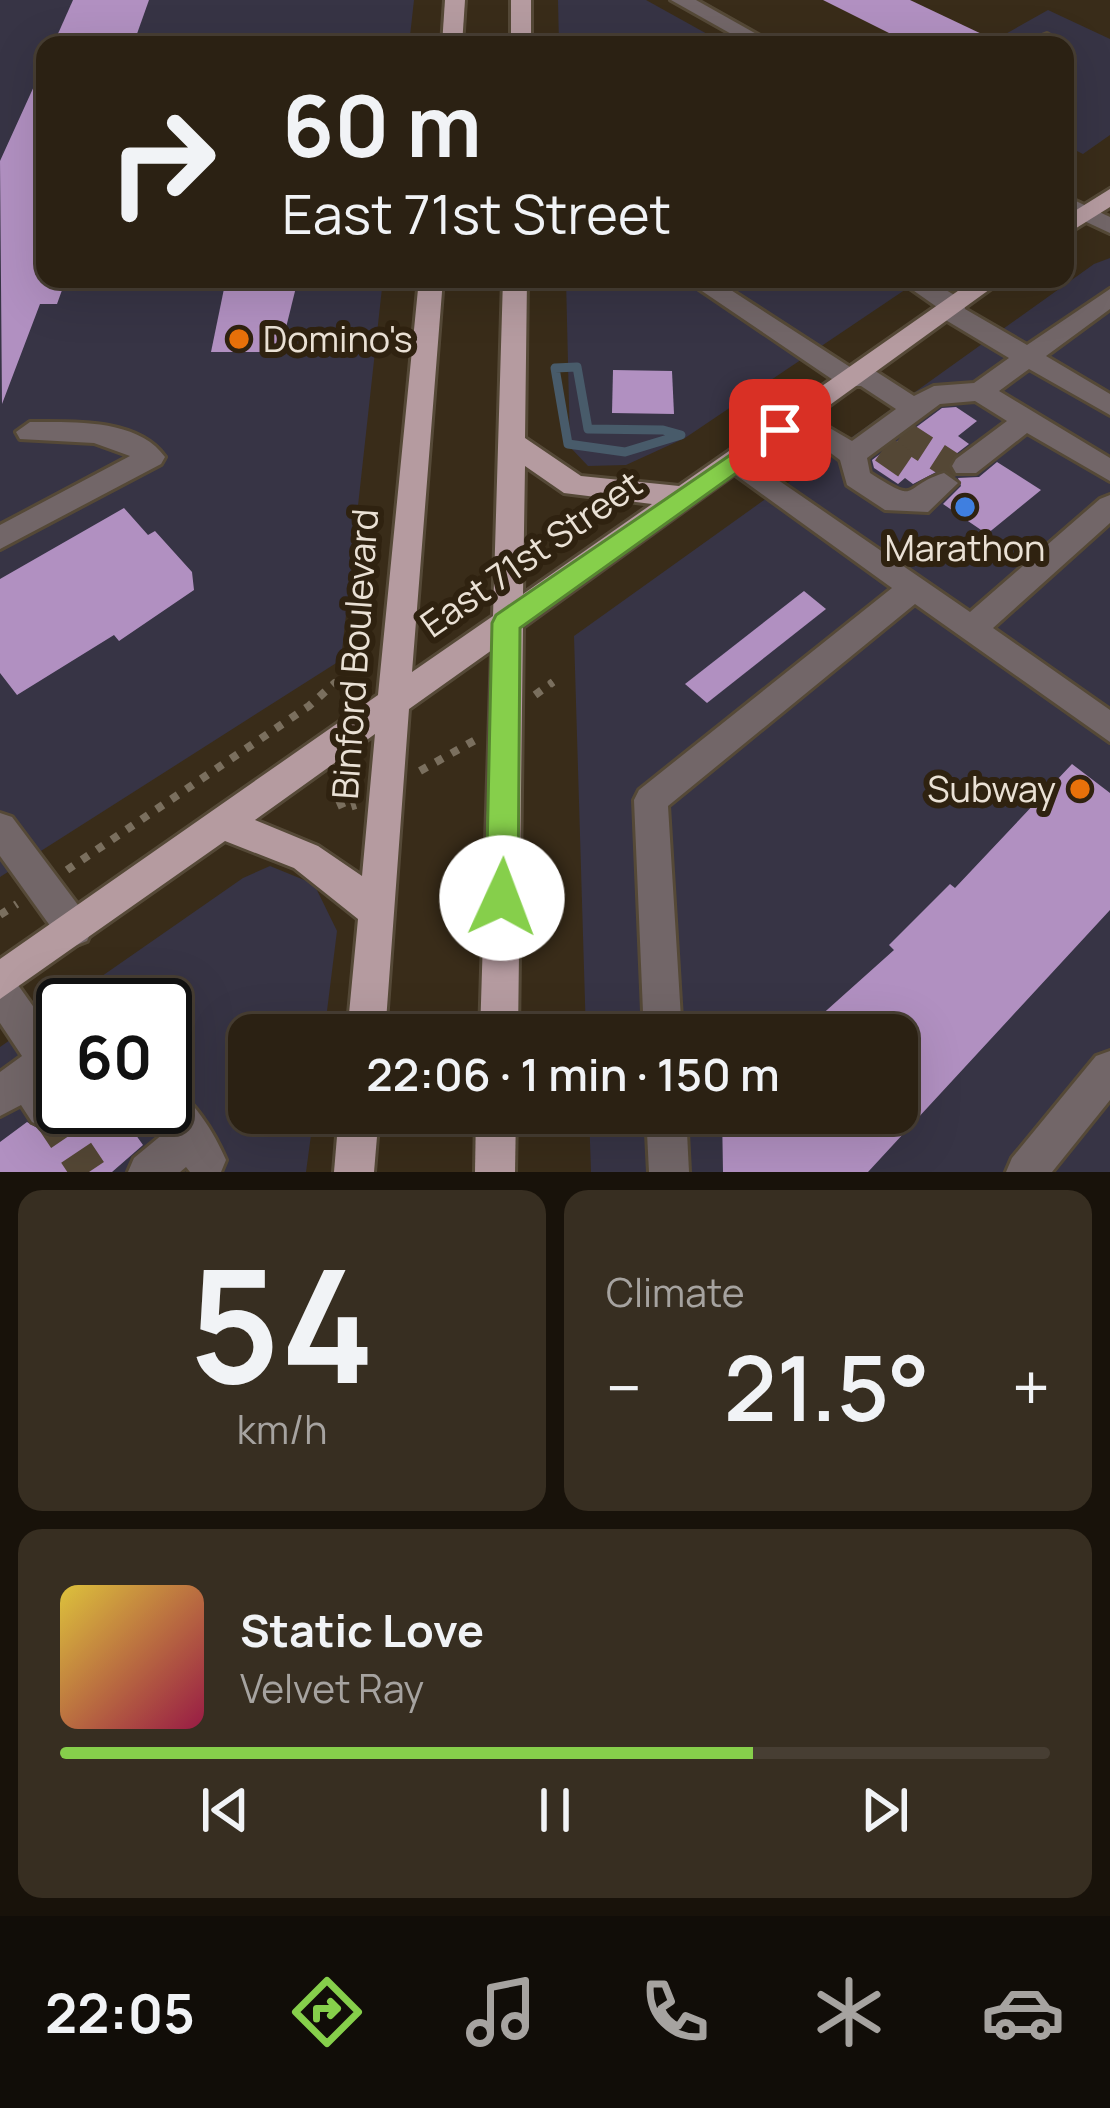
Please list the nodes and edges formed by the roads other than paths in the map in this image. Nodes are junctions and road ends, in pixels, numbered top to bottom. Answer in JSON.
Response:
{"nodes":[{"id":1,"x":455,"y":0,"type":"edge"},
{"id":2,"x":506,"y":0,"type":"edge"},
{"id":3,"x":682,"y":0,"type":"edge"},
{"id":4,"x":521,"y":9,"type":"edge"},
{"id":5,"x":453,"y":36,"type":"edge"},
{"id":6,"x":749,"y":36,"type":"edge"},
{"id":7,"x":1110,"y":196,"type":"edge"},
{"id":8,"x":1074,"y":214,"type":"edge"},
{"id":9,"x":1074,"y":216,"type":"edge"},
{"id":10,"x":1110,"y":226,"type":"edge"},
{"id":11,"x":430,"y":288,"type":"edge"},
{"id":12,"x":515,"y":288,"type":"edge"},
{"id":13,"x":922,"y":288,"type":"edge"},
{"id":14,"x":979,"y":288,"type":"edge"},
{"id":15,"x":711,"y":289,"type":"dead end"},
{"id":16,"x":1110,"y":297,"type":"edge"},
{"id":17,"x":951,"y":308,"type":"junction"},
{"id":18,"x":1027,"y":357,"type":"junction"},
{"id":19,"x":856,"y":376,"type":"junction"},
{"id":20,"x":980,"y":392,"type":"junction"},
{"id":21,"x":1110,"y":406,"type":"edge"},
{"id":22,"x":797,"y":418,"type":"junction"},
{"id":23,"x":1026,"y":420,"type":"junction"},
{"id":24,"x":30,"y":432,"type":"dead end"},
{"id":25,"x":893,"y":432,"type":"junction"},
{"id":26,"x":511,"y":442,"type":"junction"},
{"id":27,"x":736,"y":461,"type":"junction"},
{"id":28,"x":1110,"y":471,"type":"edge"},
{"id":29,"x":685,"y":497,"type":"junction"},
{"id":30,"x":1110,"y":506,"type":"edge"},
{"id":31,"x":0,"y":538,"type":"edge"},
{"id":32,"x":914,"y":588,"type":"junction"},
{"id":33,"x":506,"y":623,"type":"junction"},
{"id":34,"x":971,"y":629,"type":"junction"},
{"id":35,"x":395,"y":701,"type":"junction"},
{"id":36,"x":1110,"y":728,"type":"edge"},
{"id":37,"x":221,"y":825,"type":"junction"},
{"id":38,"x":0,"y":828,"type":"edge"},
{"id":39,"x":376,"y":914,"type":"junction"},
{"id":40,"x":74,"y":929,"type":"junction"},
{"id":41,"x":0,"y":981,"type":"edge"},
{"id":42,"x":0,"y":991,"type":"edge"},
{"id":43,"x":368,"y":1014,"type":"edge"},
{"id":44,"x":500,"y":1014,"type":"edge"},
{"id":45,"x":662,"y":1014,"type":"edge"},
{"id":46,"x":1110,"y":1070,"type":"edge"},
{"id":47,"x":36,"y":1078,"type":"tunnel mouth"},
{"id":48,"x":187,"y":1134,"type":"edge"},
{"id":49,"x":357,"y":1134,"type":"edge"},
{"id":50,"x":496,"y":1134,"type":"edge"},
{"id":51,"x":667,"y":1134,"type":"edge"},
{"id":52,"x":148,"y":1172,"type":"edge"},
{"id":53,"x":354,"y":1172,"type":"edge"},
{"id":54,"x":495,"y":1172,"type":"edge"},
{"id":55,"x":669,"y":1172,"type":"edge"},
{"id":56,"x":1026,"y":1172,"type":"edge"}],
"edges":[{"from":1,"to":5,"type":"main road"},
{"from":2,"to":4,"type":"main road"},
{"from":3,"to":6,"type":"street"},
{"from":7,"to":8,"type":"main road"},
{"from":9,"to":10,"type":"street"},
{"from":11,"to":35,"type":"main road","name":"Binford Boulevard"},
{"from":12,"to":26,"type":"main road"},
{"from":13,"to":17,"type":"street"},
{"from":14,"to":17,"type":"main road","name":"East 71st Street"},
{"from":15,"to":19,"type":"street"},
{"from":16,"to":18,"type":"street"},
{"from":17,"to":18,"type":"street"},
{"from":17,"to":19,"type":"main road","name":"East 71st Street"},
{"from":18,"to":20,"type":"street"},
{"from":18,"to":21,"type":"street"},
{"from":19,"to":22,"type":"main road","name":"East 71st Street"},
{"from":19,"to":25,"type":"street"},
{"from":20,"to":23,"type":"street"},
{"from":20,"to":25,"type":"street"},
{"from":22,"to":25,"type":"street"},
{"from":22,"to":27,"type":"main road","name":"East 71st Street"},
{"from":23,"to":25,"type":"street"},
{"from":23,"to":28,"type":"street"},
{"from":24,"to":31,"type":"street"},
{"from":26,"to":29,"type":"main road"},
{"from":26,"to":33,"type":"main road"},
{"from":27,"to":29,"type":"main road","name":"East 71st Street"},
{"from":27,"to":32,"type":"street"},
{"from":29,"to":33,"type":"main road","name":"East 71st Street"},
{"from":30,"to":34,"type":"street"},
{"from":32,"to":34,"type":"street"},
{"from":32,"to":45,"type":"street"},
{"from":33,"to":35,"type":"main road","name":"East 71st Street"},
{"from":33,"to":44,"type":"main road"},
{"from":34,"to":36,"type":"street"},
{"from":35,"to":37,"type":"main road","name":"East 71st Street"},
{"from":35,"to":39,"type":"main road","name":"Binford Boulevard"},
{"from":37,"to":39,"type":"main road"},
{"from":37,"to":40,"type":"main road","name":"East 71st Street"},
{"from":38,"to":40,"type":"street"},
{"from":39,"to":43,"type":"main road","name":"Binford Boulevard"},
{"from":40,"to":41,"type":"main road","name":"East 71st Street"},
{"from":42,"to":47,"type":"street"},
{"from":46,"to":56,"type":"street"},
{"from":48,"to":52,"type":"street"},
{"from":49,"to":53,"type":"main road"},
{"from":50,"to":54,"type":"main road"},
{"from":51,"to":55,"type":"street"}]}
